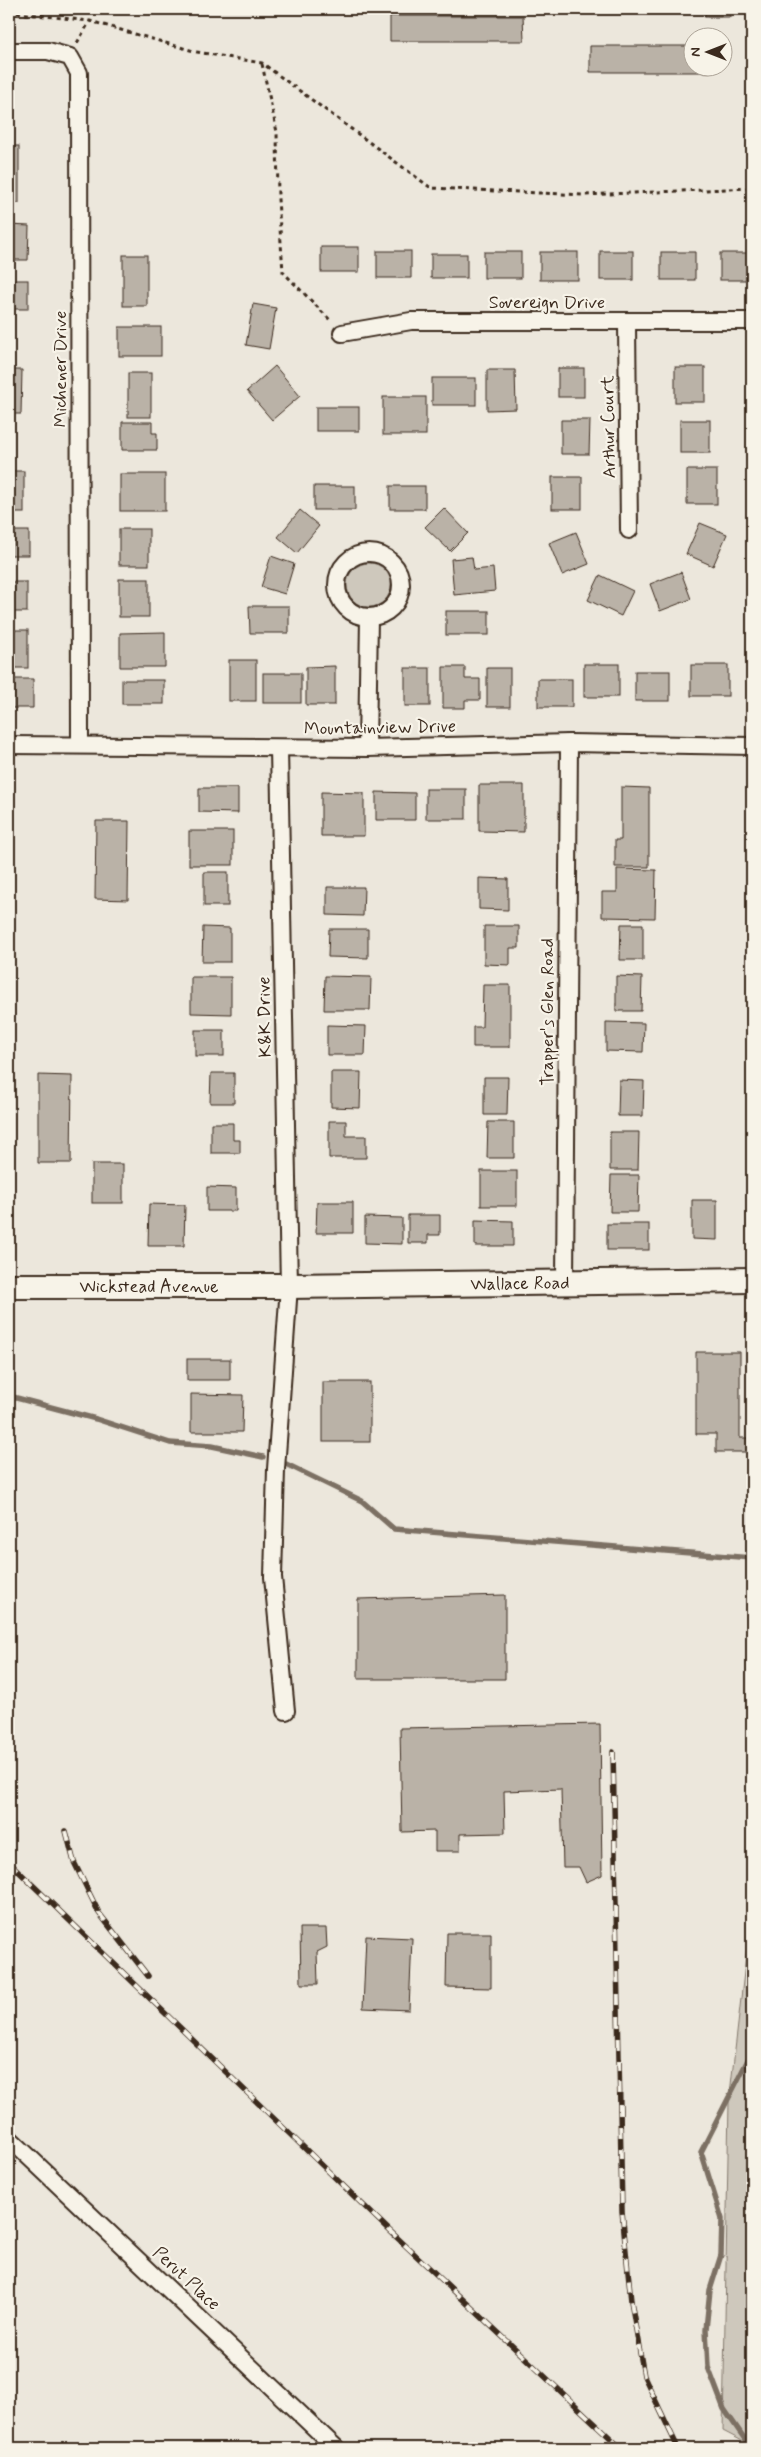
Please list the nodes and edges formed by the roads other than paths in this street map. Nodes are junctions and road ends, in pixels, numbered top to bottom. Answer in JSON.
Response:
{"nodes":[{"id":1,"x":9,"y":51,"type":"edge"},
{"id":2,"x":752,"y":321,"type":"edge"},
{"id":3,"x":627,"y":323,"type":"junction"},
{"id":4,"x":342,"y":333,"type":"road end"},
{"id":5,"x":629,"y":530,"type":"dead end"},
{"id":6,"x":369,"y":617,"type":"dead end"},
{"id":7,"x":569,"y":744,"type":"junction"},
{"id":8,"x":9,"y":745,"type":"edge"},
{"id":9,"x":80,"y":745,"type":"junction"},
{"id":10,"x":752,"y":746,"type":"edge"},
{"id":11,"x":279,"y":748,"type":"junction"},
{"id":12,"x":367,"y":748,"type":"junction"},
{"id":13,"x":752,"y":1280,"type":"edge"},
{"id":14,"x":566,"y":1282,"type":"junction"},
{"id":15,"x":9,"y":1286,"type":"edge"},
{"id":16,"x":289,"y":1286,"type":"junction"},
{"id":17,"x":286,"y":1711,"type":"dead end"},
{"id":18,"x":9,"y":2138,"type":"edge"},
{"id":19,"x":336,"y":2448,"type":"edge"}],
"edges":[{"from":1,"to":9,"type":"street","name":"Michener Drive"},
{"from":2,"to":3,"type":"street","name":"Sovereign Drive"},
{"from":3,"to":4,"type":"street","name":"Sovereign Drive"},
{"from":3,"to":5,"type":"street","name":"Arthur Court"},
{"from":6,"to":12,"type":"street"},
{"from":7,"to":10,"type":"street","name":"Mountainview Drive"},
{"from":7,"to":12,"type":"street","name":"Mountainview Drive"},
{"from":7,"to":14,"type":"street","name":"Trapper's Glen Road"},
{"from":8,"to":9,"type":"street","name":"Mountainview Drive"},
{"from":9,"to":11,"type":"street","name":"Mountainview Drive"},
{"from":11,"to":12,"type":"street","name":"Mountainview Drive"},
{"from":11,"to":16,"type":"street","name":"K&K Drive"},
{"from":13,"to":14,"type":"street","name":"Wallace Road"},
{"from":14,"to":16,"type":"street","name":"Wallace Road"},
{"from":15,"to":16,"type":"street","name":"Wickstead Avenue"},
{"from":16,"to":17,"type":"street","name":"K&K Drive"},
{"from":18,"to":19,"type":"street","name":"Perut Place"}]}
